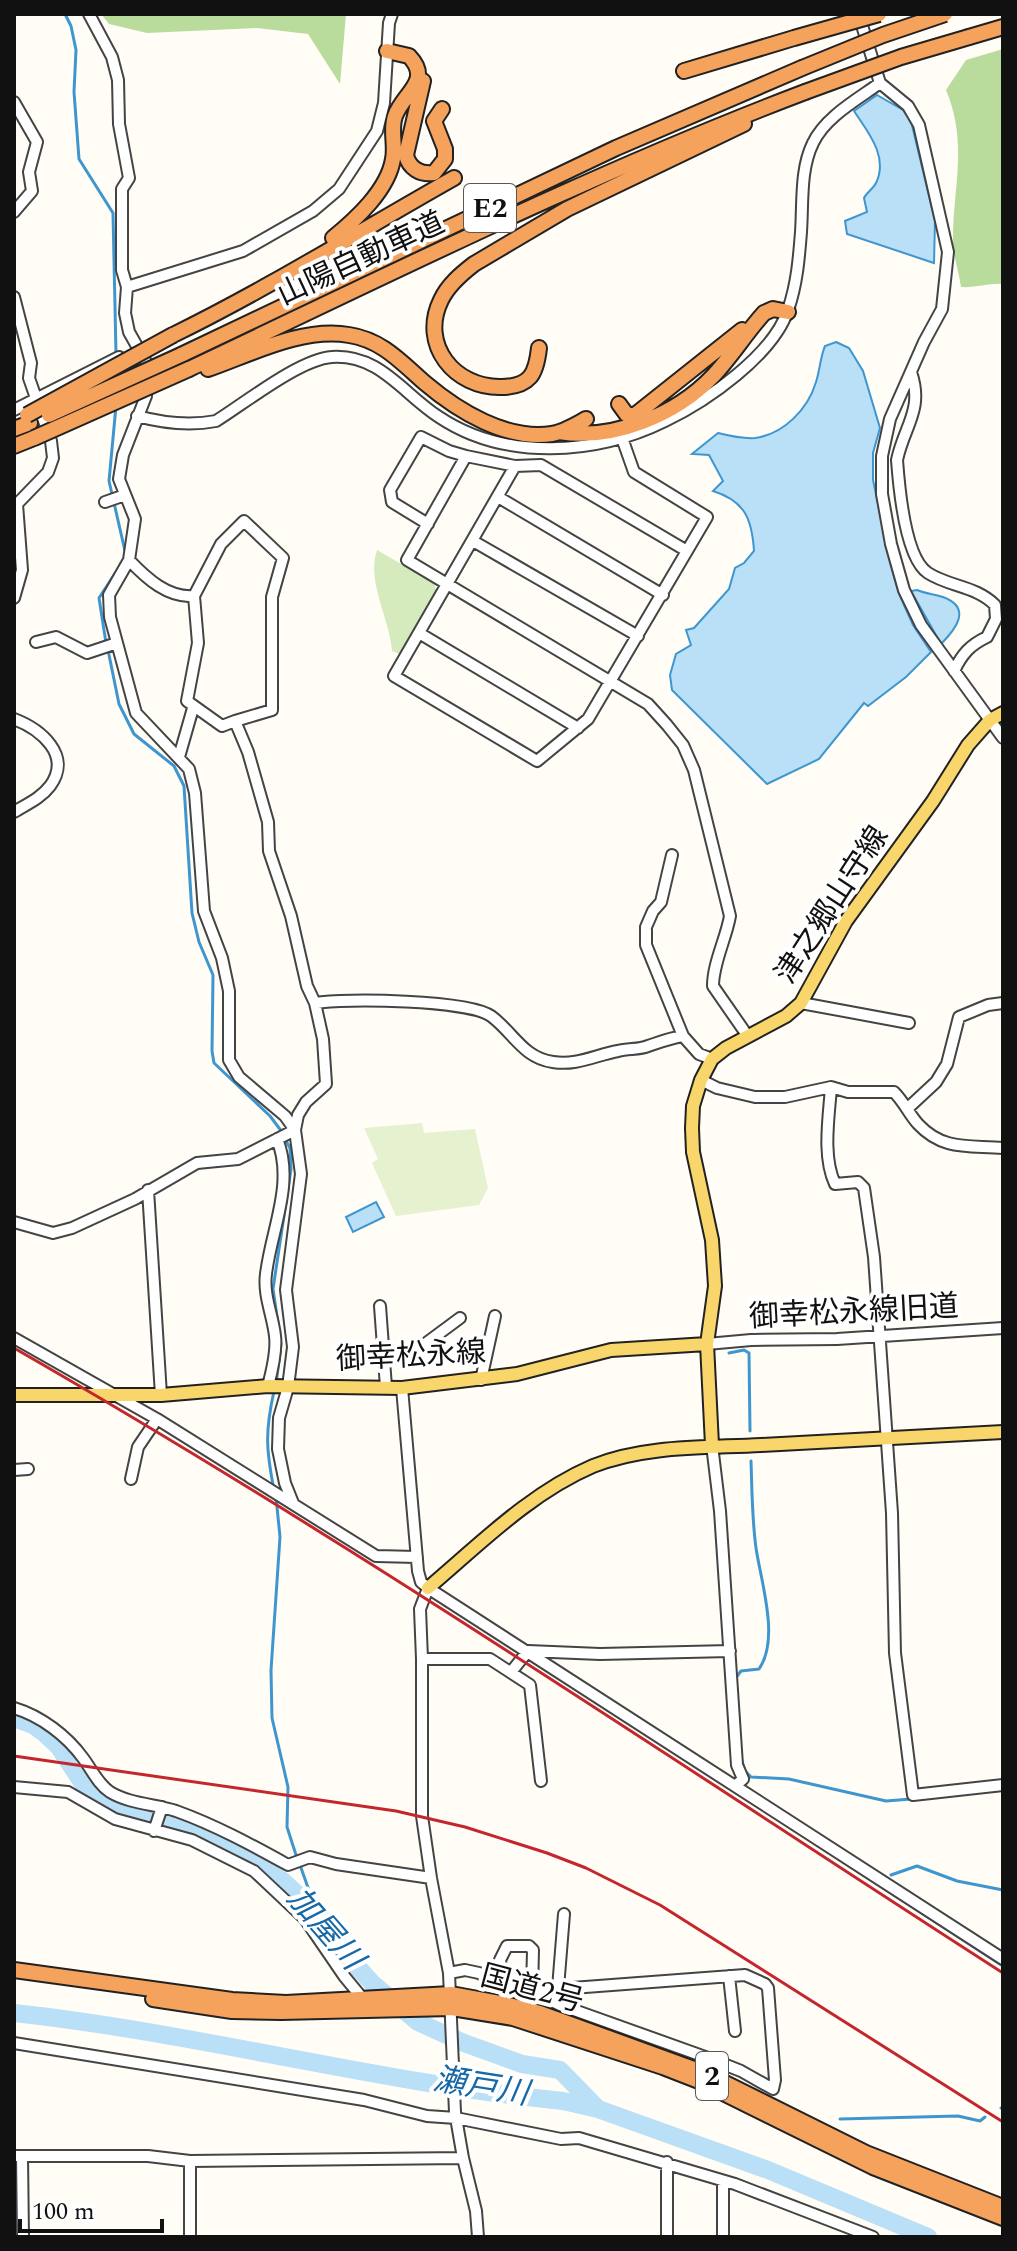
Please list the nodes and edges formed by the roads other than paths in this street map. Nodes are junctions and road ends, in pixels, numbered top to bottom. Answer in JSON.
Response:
{"nodes":[{"id":1,"x":89,"y":14,"type":"edge"},
{"id":2,"x":392,"y":14,"type":"edge"},
{"id":3,"x":858,"y":14,"type":"edge"},
{"id":4,"x":879,"y":14,"type":"edge"},
{"id":5,"x":945,"y":14,"type":"edge"},
{"id":6,"x":1003,"y":27,"type":"edge"},
{"id":7,"x":387,"y":51,"type":"junction"},
{"id":8,"x":684,"y":71,"type":"dead end"},
{"id":9,"x":880,"y":83,"type":"junction"},
{"id":10,"x":805,"y":92,"type":"junction"},
{"id":11,"x":14,"y":102,"type":"edge"},
{"id":12,"x":442,"y":109,"type":"dead end"},
{"id":13,"x":454,"y":178,"type":"dead end"},
{"id":14,"x":14,"y":212,"type":"edge"},
{"id":15,"x":305,"y":262,"type":"junction"},
{"id":16,"x":127,"y":287,"type":"junction"},
{"id":17,"x":14,"y":297,"type":"edge"},
{"id":18,"x":788,"y":312,"type":"junction"},
{"id":19,"x":138,"y":348,"type":"junction"},
{"id":20,"x":539,"y":348,"type":"dead end"},
{"id":21,"x":190,"y":372,"type":"junction"},
{"id":22,"x":911,"y":372,"type":"junction"},
{"id":23,"x":35,"y":399,"type":"junction"},
{"id":24,"x":619,"y":404,"type":"dead end"},
{"id":25,"x":137,"y":416,"type":"junction"},
{"id":26,"x":21,"y":417,"type":"edge"},
{"id":27,"x":586,"y":419,"type":"dead end"},
{"id":28,"x":14,"y":429,"type":"edge"},
{"id":29,"x":559,"y":432,"type":"junction"},
{"id":30,"x":622,"y":438,"type":"junction"},
{"id":31,"x":14,"y":446,"type":"edge"},
{"id":32,"x":466,"y":456,"type":"junction"},
{"id":33,"x":515,"y":466,"type":"junction"},
{"id":34,"x":125,"y":495,"type":"junction"},
{"id":35,"x":498,"y":497,"type":"junction"},
{"id":36,"x":105,"y":502,"type":"dead end"},
{"id":37,"x":428,"y":524,"type":"junction"},
{"id":38,"x":473,"y":541,"type":"junction"},
{"id":39,"x":687,"y":551,"type":"junction"},
{"id":40,"x":129,"y":560,"type":"junction"},
{"id":41,"x":447,"y":585,"type":"junction"},
{"id":42,"x":663,"y":595,"type":"junction"},
{"id":43,"x":194,"y":596,"type":"junction"},
{"id":44,"x":14,"y":598,"type":"edge"},
{"id":45,"x":419,"y":633,"type":"junction"},
{"id":46,"x":638,"y":636,"type":"junction"},
{"id":47,"x":36,"y":642,"type":"dead end"},
{"id":48,"x":117,"y":643,"type":"junction"},
{"id":49,"x":954,"y":671,"type":"junction"},
{"id":50,"x":611,"y":682,"type":"junction"},
{"id":51,"x":193,"y":708,"type":"junction"},
{"id":52,"x":1003,"y":713,"type":"edge"},
{"id":53,"x":14,"y":719,"type":"edge"},
{"id":54,"x":990,"y":720,"type":"junction"},
{"id":55,"x":235,"y":721,"type":"junction"},
{"id":56,"x":578,"y":728,"type":"junction"},
{"id":57,"x":1003,"y":738,"type":"edge"},
{"id":58,"x":179,"y":757,"type":"junction"},
{"id":59,"x":14,"y":812,"type":"edge"},
{"id":60,"x":672,"y":855,"type":"dead end"},
{"id":61,"x":1002,"y":1001,"type":"edge"},
{"id":62,"x":315,"y":1003,"type":"junction"},
{"id":63,"x":801,"y":1003,"type":"junction"},
{"id":64,"x":909,"y":1023,"type":"dead end"},
{"id":65,"x":747,"y":1035,"type":"junction"},
{"id":66,"x":683,"y":1036,"type":"junction"},
{"id":67,"x":712,"y":1059,"type":"junction"},
{"id":68,"x":701,"y":1080,"type":"junction"},
{"id":69,"x":831,"y":1087,"type":"junction"},
{"id":70,"x":908,"y":1108,"type":"junction"},
{"id":71,"x":295,"y":1130,"type":"junction"},
{"id":72,"x":277,"y":1139,"type":"junction"},
{"id":73,"x":1003,"y":1148,"type":"edge"},
{"id":74,"x":148,"y":1190,"type":"junction"},
{"id":75,"x":277,"y":1218,"type":"junction"},
{"id":76,"x":295,"y":1220,"type":"junction"},
{"id":77,"x":14,"y":1222,"type":"edge"},
{"id":78,"x":380,"y":1306,"type":"dead end"},
{"id":79,"x":495,"y":1316,"type":"dead end"},
{"id":80,"x":460,"y":1318,"type":"dead end"},
{"id":81,"x":1003,"y":1328,"type":"edge"},
{"id":82,"x":879,"y":1337,"type":"junction"},
{"id":83,"x":14,"y":1338,"type":"edge"},
{"id":84,"x":707,"y":1344,"type":"junction"},
{"id":85,"x":383,"y":1360,"type":"junction"},
{"id":86,"x":481,"y":1380,"type":"junction"},
{"id":87,"x":277,"y":1386,"type":"junction"},
{"id":88,"x":386,"y":1387,"type":"junction"},
{"id":89,"x":402,"y":1388,"type":"junction"},
{"id":90,"x":14,"y":1395,"type":"edge"},
{"id":91,"x":161,"y":1395,"type":"junction"},
{"id":92,"x":115,"y":1396,"type":"junction"},
{"id":93,"x":157,"y":1419,"type":"junction"},
{"id":94,"x":1003,"y":1432,"type":"edge"},
{"id":95,"x":886,"y":1439,"type":"junction"},
{"id":96,"x":712,"y":1445,"type":"junction"},
{"id":97,"x":28,"y":1469,"type":"dead end"},
{"id":98,"x":14,"y":1470,"type":"edge"},
{"id":99,"x":131,"y":1479,"type":"dead end"},
{"id":100,"x":293,"y":1503,"type":"junction"},
{"id":101,"x":417,"y":1557,"type":"junction"},
{"id":102,"x":428,"y":1588,"type":"junction"},
{"id":103,"x":730,"y":1651,"type":"junction"},
{"id":104,"x":525,"y":1654,"type":"junction"},
{"id":105,"x":422,"y":1659,"type":"junction"},
{"id":106,"x":511,"y":1672,"type":"junction"},
{"id":107,"x":14,"y":1708,"type":"edge"},
{"id":108,"x":541,"y":1781,"type":"dead end"},
{"id":109,"x":1003,"y":1785,"type":"edge"},
{"id":110,"x":735,"y":1786,"type":"junction"},
{"id":111,"x":14,"y":1787,"type":"edge"},
{"id":112,"x":162,"y":1809,"type":"junction"},
{"id":113,"x":155,"y":1829,"type":"junction"},
{"id":114,"x":431,"y":1878,"type":"junction"},
{"id":115,"x":564,"y":1914,"type":"dead end"},
{"id":116,"x":1003,"y":1959,"type":"edge"},
{"id":117,"x":14,"y":1970,"type":"edge"},
{"id":118,"x":449,"y":1973,"type":"junction"},
{"id":119,"x":729,"y":1976,"type":"junction"},
{"id":120,"x":14,"y":1979,"type":"edge"},
{"id":121,"x":503,"y":1984,"type":"junction"},
{"id":122,"x":558,"y":1988,"type":"junction"},
{"id":123,"x":532,"y":1991,"type":"junction"},
{"id":124,"x":368,"y":1999,"type":"junction"},
{"id":125,"x":451,"y":2001,"type":"junction"},
{"id":126,"x":558,"y":2012,"type":"junction"},
{"id":127,"x":735,"y":2031,"type":"dead end"},
{"id":128,"x":14,"y":2043,"type":"edge"},
{"id":129,"x":770,"y":2096,"type":"junction"},
{"id":130,"x":456,"y":2115,"type":"junction"},
{"id":131,"x":18,"y":2156,"type":"edge"},
{"id":132,"x":463,"y":2158,"type":"junction"},
{"id":133,"x":190,"y":2161,"type":"junction"},
{"id":134,"x":667,"y":2162,"type":"junction"},
{"id":135,"x":723,"y":2181,"type":"junction"},
{"id":136,"x":1003,"y":2207,"type":"edge"},
{"id":137,"x":1003,"y":2218,"type":"edge"},
{"id":138,"x":23,"y":2237,"type":"edge"},
{"id":139,"x":190,"y":2237,"type":"edge"},
{"id":140,"x":478,"y":2237,"type":"edge"},
{"id":141,"x":667,"y":2237,"type":"edge"},
{"id":142,"x":723,"y":2237,"type":"edge"},
{"id":143,"x":873,"y":2237,"type":"edge"}],
"edges":[{"from":1,"to":16,"type":"street"},
{"from":2,"to":7,"type":"street"},
{"from":3,"to":9,"type":"street"},
{"from":4,"to":8,"type":"highway","bridge":true},
{"from":5,"to":26,"type":"highway","name":"山陽自動車道","number":"E2","bridge":true},
{"from":6,"to":10,"type":"highway","name":"山陽自動車道","number":"E2","bridge":true},
{"from":7,"to":12,"type":"highway"},
{"from":7,"to":15,"type":"highway"},
{"from":7,"to":16,"type":"street"},
{"from":9,"to":18,"type":"street"},
{"from":9,"to":22,"type":"street"},
{"from":10,"to":20,"type":"highway"},
{"from":10,"to":21,"type":"highway","name":"山陽自動車道","number":"E2"},
{"from":11,"to":14,"type":"street"},
{"from":13,"to":15,"type":"highway"},
{"from":15,"to":26,"type":"highway","bridge":true},
{"from":16,"to":19,"type":"street"},
{"from":17,"to":23,"type":"street"},
{"from":18,"to":24,"type":"highway"},
{"from":18,"to":29,"type":"highway"},
{"from":18,"to":30,"type":"street"},
{"from":19,"to":23,"type":"street"},
{"from":19,"to":25,"type":"street"},
{"from":21,"to":29,"type":"highway"},
{"from":21,"to":31,"type":"highway","name":"山陽自動車道","number":"E2","bridge":true},
{"from":22,"to":49,"type":"street"},
{"from":22,"to":49,"type":"street"},
{"from":23,"to":26,"type":"street"},
{"from":23,"to":44,"type":"street"},
{"from":25,"to":30,"type":"street"},
{"from":25,"to":34,"type":"street"},
{"from":26,"to":28,"type":"highway","name":"山陽自動車道","number":"E2"},
{"from":27,"to":29,"type":"highway"},
{"from":30,"to":39,"type":"street"},
{"from":32,"to":33,"type":"street"},
{"from":32,"to":37,"type":"street"},
{"from":32,"to":37,"type":"street"},
{"from":33,"to":35,"type":"street"},
{"from":33,"to":39,"type":"street"},
{"from":34,"to":36,"type":"street"},
{"from":34,"to":40,"type":"street"},
{"from":35,"to":38,"type":"street"},
{"from":35,"to":42,"type":"street"},
{"from":37,"to":41,"type":"street"},
{"from":38,"to":41,"type":"street"},
{"from":38,"to":46,"type":"street"},
{"from":39,"to":42,"type":"street"},
{"from":40,"to":43,"type":"street"},
{"from":40,"to":48,"type":"street"},
{"from":41,"to":45,"type":"street"},
{"from":41,"to":50,"type":"street"},
{"from":42,"to":46,"type":"street"},
{"from":43,"to":51,"type":"street"},
{"from":43,"to":55,"type":"street"},
{"from":45,"to":56,"type":"street"},
{"from":45,"to":56,"type":"street"},
{"from":46,"to":50,"type":"street"},
{"from":47,"to":48,"type":"street"},
{"from":48,"to":58,"type":"street"},
{"from":49,"to":54,"type":"street"},
{"from":50,"to":56,"type":"street"},
{"from":50,"to":65,"type":"street"},
{"from":51,"to":55,"type":"street"},
{"from":51,"to":58,"type":"street"},
{"from":52,"to":54,"type":"main road","name":"津之郷山守線"},
{"from":53,"to":59,"type":"street"},
{"from":54,"to":57,"type":"street"},
{"from":54,"to":63,"type":"main road","name":"津之郷山守線"},
{"from":55,"to":62,"type":"street"},
{"from":58,"to":71,"type":"street"},
{"from":60,"to":66,"type":"street"},
{"from":61,"to":70,"type":"street"},
{"from":62,"to":66,"type":"street"},
{"from":62,"to":71,"type":"street"},
{"from":63,"to":64,"type":"street"},
{"from":63,"to":65,"type":"main road","name":"津之郷山守線"},
{"from":65,"to":67,"type":"main road","name":"津之郷山守線"},
{"from":66,"to":67,"type":"street"},
{"from":67,"to":68,"type":"main road","name":"津之郷山守線"},
{"from":68,"to":69,"type":"street"},
{"from":68,"to":84,"type":"main road","name":"津之郷山守線"},
{"from":69,"to":70,"type":"street"},
{"from":69,"to":82,"type":"street"},
{"from":70,"to":73,"type":"street"},
{"from":71,"to":72,"type":"street"},
{"from":71,"to":76,"type":"street"},
{"from":72,"to":74,"type":"street"},
{"from":72,"to":75,"type":"street"},
{"from":74,"to":77,"type":"street"},
{"from":74,"to":91,"type":"street"},
{"from":75,"to":76,"type":"street"},
{"from":75,"to":87,"type":"street"},
{"from":76,"to":87,"type":"street"},
{"from":78,"to":85,"type":"street"},
{"from":79,"to":86,"type":"street"},
{"from":80,"to":85,"type":"street"},
{"from":81,"to":82,"type":"street","name":"御幸松永線旧道"},
{"from":82,"to":84,"type":"street","name":"御幸松永線旧道"},
{"from":82,"to":95,"type":"street"},
{"from":83,"to":92,"type":"street"},
{"from":84,"to":86,"type":"main road","name":"御幸松永線"},
{"from":84,"to":96,"type":"main road"},
{"from":85,"to":88,"type":"street"},
{"from":86,"to":89,"type":"main road","name":"御幸松永線"},
{"from":87,"to":88,"type":"main road","name":"御幸松永線"},
{"from":87,"to":91,"type":"main road","name":"御幸松永線"},
{"from":87,"to":100,"type":"street"},
{"from":88,"to":89,"type":"main road","name":"御幸松永線"},
{"from":89,"to":101,"type":"street"},
{"from":90,"to":92,"type":"main road","name":"御幸松永線"},
{"from":91,"to":92,"type":"main road","name":"御幸松永線"},
{"from":92,"to":93,"type":"street"},
{"from":93,"to":99,"type":"street"},
{"from":93,"to":100,"type":"street"},
{"from":94,"to":95,"type":"main road"},
{"from":95,"to":96,"type":"main road"},
{"from":95,"to":109,"type":"street"},
{"from":96,"to":102,"type":"main road"},
{"from":96,"to":103,"type":"street"},
{"from":97,"to":98,"type":"street"},
{"from":100,"to":101,"type":"street"},
{"from":101,"to":102,"type":"street"},
{"from":102,"to":104,"type":"street"},
{"from":102,"to":105,"type":"street"},
{"from":103,"to":104,"type":"street"},
{"from":103,"to":110,"type":"street"},
{"from":104,"to":106,"type":"street"},
{"from":104,"to":110,"type":"street"},
{"from":105,"to":106,"type":"street"},
{"from":105,"to":114,"type":"street"},
{"from":106,"to":108,"type":"street"},
{"from":107,"to":112,"type":"street"},
{"from":110,"to":116,"type":"street"},
{"from":111,"to":113,"type":"street"},
{"from":112,"to":113,"type":"street"},
{"from":112,"to":114,"type":"street"},
{"from":113,"to":124,"type":"street"},
{"from":114,"to":118,"type":"street"},
{"from":115,"to":122,"type":"street"},
{"from":117,"to":124,"type":"highway","name":"国道2号","number":"2"},
{"from":118,"to":121,"type":"street"},
{"from":118,"to":125,"type":"street"},
{"from":119,"to":122,"type":"street"},
{"from":119,"to":127,"type":"street"},
{"from":119,"to":129,"type":"street"},
{"from":120,"to":125,"type":"highway","name":"国道2号","number":"2"},
{"from":121,"to":123,"type":"street"},
{"from":121,"to":123,"type":"street"},
{"from":122,"to":123,"type":"street"},
{"from":123,"to":126,"type":"street"},
{"from":124,"to":125,"type":"highway","name":"国道2号","number":"2"},
{"from":125,"to":126,"type":"highway","name":"国道2号","number":"2"},
{"from":125,"to":130,"type":"street"},
{"from":125,"to":137,"type":"highway","name":"国道2号","number":"2"},
{"from":126,"to":129,"type":"highway","name":"国道2号","number":"2"},
{"from":128,"to":130,"type":"street"},
{"from":129,"to":136,"type":"highway","name":"国道2号","number":"2"},
{"from":130,"to":132,"type":"street"},
{"from":130,"to":134,"type":"street"},
{"from":131,"to":133,"type":"street"},
{"from":131,"to":138,"type":"street"},
{"from":132,"to":133,"type":"street"},
{"from":132,"to":140,"type":"street"},
{"from":133,"to":139,"type":"street"},
{"from":134,"to":135,"type":"street"},
{"from":134,"to":141,"type":"street"},
{"from":135,"to":142,"type":"street"},
{"from":135,"to":143,"type":"street"}]}
